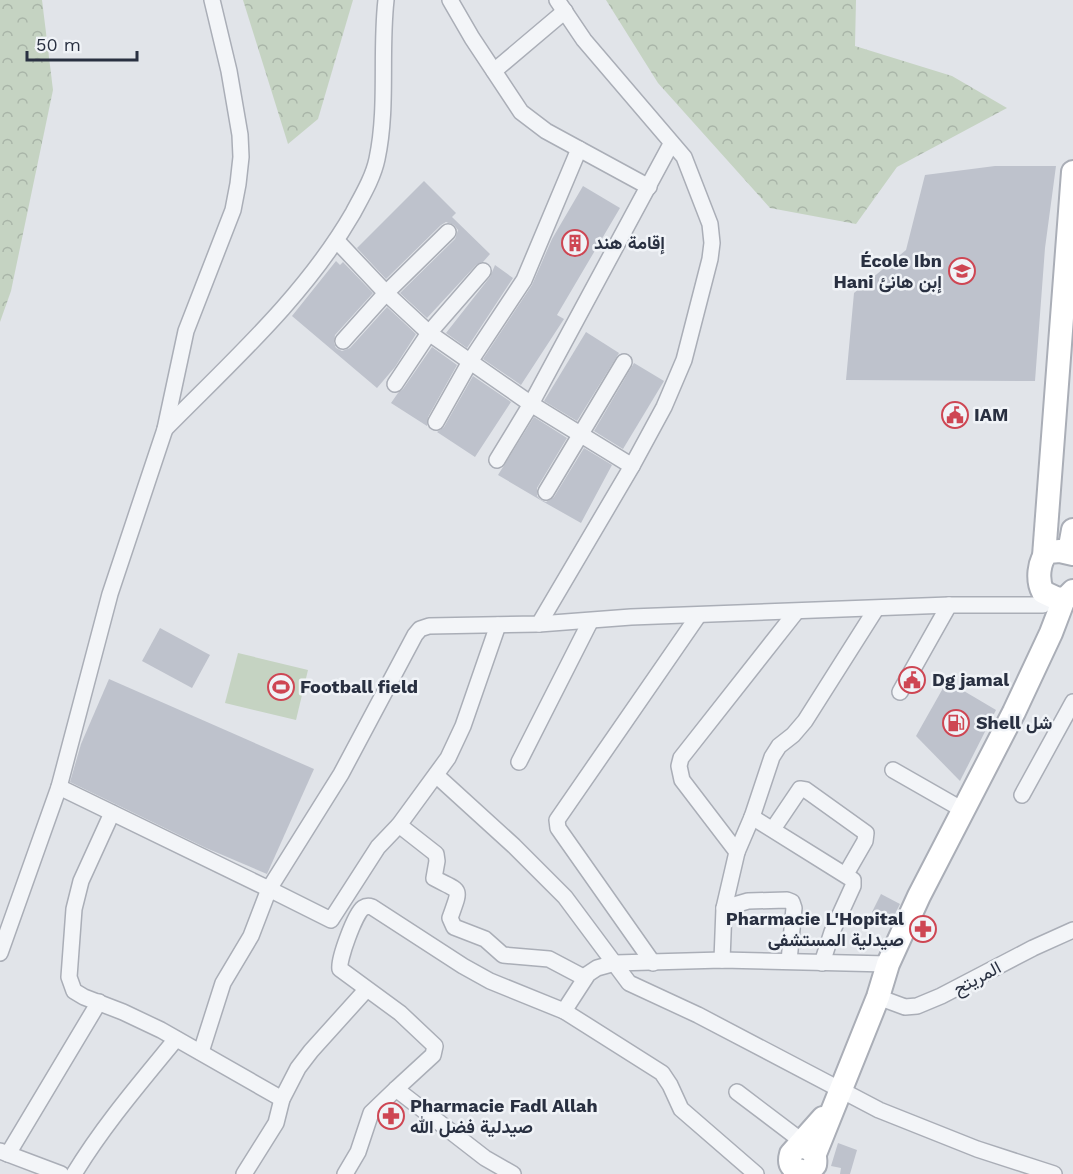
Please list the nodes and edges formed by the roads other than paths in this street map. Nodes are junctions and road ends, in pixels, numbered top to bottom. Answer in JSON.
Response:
{"nodes":[{"id":1,"x":212,"y":0,"type":"edge"},
{"id":2,"x":386,"y":0,"type":"edge"},
{"id":3,"x":453,"y":2,"type":"edge"},
{"id":4,"x":561,"y":5,"type":"edge"},
{"id":5,"x":494,"y":70,"type":"junction"},
{"id":6,"x":671,"y":144,"type":"junction"},
{"id":7,"x":579,"y":149,"type":"junction"},
{"id":8,"x":1073,"y":172,"type":"edge"},
{"id":9,"x":649,"y":187,"type":"junction"},
{"id":10,"x":448,"y":232,"type":"dead end"},
{"id":11,"x":336,"y":241,"type":"junction"},
{"id":12,"x":483,"y":270,"type":"dead end"},
{"id":13,"x":386,"y":293,"type":"junction"},
{"id":14,"x":429,"y":333,"type":"junction"},
{"id":15,"x":343,"y":341,"type":"dead end"},
{"id":16,"x":471,"y":360,"type":"junction"},
{"id":17,"x":624,"y":362,"type":"dead end"},
{"id":18,"x":395,"y":384,"type":"dead end"},
{"id":19,"x":531,"y":404,"type":"junction"},
{"id":20,"x":436,"y":422,"type":"dead end"},
{"id":21,"x":165,"y":429,"type":"junction"},
{"id":22,"x":579,"y":434,"type":"junction"},
{"id":23,"x":497,"y":460,"type":"dead end"},
{"id":24,"x":632,"y":466,"type":"junction"},
{"id":25,"x":546,"y":492,"type":"dead end"},
{"id":26,"x":1072,"y":545,"type":"edge"},
{"id":27,"x":1044,"y":556,"type":"junction"},
{"id":28,"x":1056,"y":597,"type":"edge"},
{"id":29,"x":949,"y":605,"type":"junction"},
{"id":30,"x":876,"y":609,"type":"junction"},
{"id":31,"x":796,"y":612,"type":"junction"},
{"id":32,"x":699,"y":616,"type":"junction"},
{"id":33,"x":590,"y":622,"type":"junction"},
{"id":34,"x":539,"y":624,"type":"junction"},
{"id":35,"x":498,"y":625,"type":"junction"},
{"id":36,"x":900,"y":692,"type":"dead end"},
{"id":37,"x":1073,"y":702,"type":"edge"},
{"id":38,"x":519,"y":762,"type":"dead end"},
{"id":39,"x":893,"y":770,"type":"dead end"},
{"id":40,"x":436,"y":775,"type":"junction"},
{"id":41,"x":60,"y":787,"type":"junction"},
{"id":42,"x":1022,"y":795,"type":"dead end"},
{"id":43,"x":963,"y":810,"type":"junction"},
{"id":44,"x":112,"y":813,"type":"junction"},
{"id":45,"x":752,"y":817,"type":"junction"},
{"id":46,"x":399,"y":825,"type":"junction"},
{"id":47,"x":773,"y":829,"type":"junction"},
{"id":48,"x":737,"y":852,"type":"junction"},
{"id":49,"x":846,"y":874,"type":"junction"},
{"id":50,"x":269,"y":889,"type":"junction"},
{"id":51,"x":724,"y":908,"type":"junction"},
{"id":52,"x":1073,"y":930,"type":"edge"},
{"id":53,"x":0,"y":952,"type":"edge"},
{"id":54,"x":722,"y":960,"type":"junction"},
{"id":55,"x":789,"y":961,"type":"junction"},
{"id":56,"x":615,"y":963,"type":"junction"},
{"id":57,"x":653,"y":963,"type":"junction"},
{"id":58,"x":822,"y":963,"type":"junction"},
{"id":59,"x":888,"y":964,"type":"junction"},
{"id":60,"x":585,"y":978,"type":"junction"},
{"id":61,"x":366,"y":990,"type":"junction"},
{"id":62,"x":878,"y":997,"type":"junction"},
{"id":63,"x":99,"y":1002,"type":"junction"},
{"id":64,"x":564,"y":1011,"type":"junction"},
{"id":65,"x":176,"y":1039,"type":"junction"},
{"id":66,"x":201,"y":1052,"type":"junction"},
{"id":67,"x":396,"y":1089,"type":"junction"},
{"id":68,"x":737,"y":1092,"type":"dead end"},
{"id":69,"x":282,"y":1099,"type":"junction"},
{"id":70,"x":837,"y":1099,"type":"junction"},
{"id":71,"x":4,"y":1152,"type":"edge"},
{"id":72,"x":801,"y":1163,"type":"edge"},
{"id":73,"x":61,"y":1174,"type":"edge"},
{"id":74,"x":74,"y":1174,"type":"edge"},
{"id":75,"x":244,"y":1174,"type":"edge"},
{"id":76,"x":345,"y":1174,"type":"edge"},
{"id":77,"x":513,"y":1174,"type":"edge"},
{"id":78,"x":756,"y":1174,"type":"edge"},
{"id":79,"x":1054,"y":1174,"type":"edge"}],
"edges":[{"from":1,"to":21,"type":"street"},
{"from":2,"to":11,"type":"street"},
{"from":3,"to":5,"type":"street"},
{"from":4,"to":5,"type":"street"},
{"from":4,"to":6,"type":"street"},
{"from":5,"to":7,"type":"street"},
{"from":6,"to":9,"type":"street"},
{"from":6,"to":24,"type":"street"},
{"from":7,"to":9,"type":"street"},
{"from":7,"to":16,"type":"street"},
{"from":8,"to":27,"type":"main road"},
{"from":9,"to":19,"type":"street"},
{"from":10,"to":13,"type":"street"},
{"from":11,"to":13,"type":"street"},
{"from":11,"to":21,"type":"street"},
{"from":12,"to":14,"type":"street"},
{"from":13,"to":14,"type":"street"},
{"from":13,"to":15,"type":"street"},
{"from":14,"to":16,"type":"street"},
{"from":14,"to":18,"type":"street"},
{"from":16,"to":19,"type":"street"},
{"from":16,"to":20,"type":"street"},
{"from":17,"to":22,"type":"street"},
{"from":19,"to":22,"type":"street"},
{"from":19,"to":23,"type":"street"},
{"from":21,"to":41,"type":"street"},
{"from":22,"to":24,"type":"street"},
{"from":22,"to":25,"type":"street"},
{"from":24,"to":34,"type":"street"},
{"from":26,"to":27,"type":"main road"},
{"from":27,"to":28,"type":"main road"},
{"from":28,"to":29,"type":"street"},
{"from":28,"to":43,"type":"main road"},
{"from":29,"to":30,"type":"street"},
{"from":29,"to":36,"type":"street"},
{"from":30,"to":31,"type":"street"},
{"from":30,"to":45,"type":"street"},
{"from":31,"to":32,"type":"street"},
{"from":31,"to":48,"type":"street"},
{"from":32,"to":33,"type":"street"},
{"from":32,"to":57,"type":"street"},
{"from":33,"to":34,"type":"street"},
{"from":33,"to":38,"type":"street"},
{"from":34,"to":35,"type":"street"},
{"from":35,"to":40,"type":"street"},
{"from":35,"to":50,"type":"street"},
{"from":37,"to":42,"type":"street"},
{"from":39,"to":43,"type":"street"},
{"from":40,"to":46,"type":"street"},
{"from":40,"to":56,"type":"street"},
{"from":41,"to":44,"type":"street"},
{"from":41,"to":53,"type":"street"},
{"from":43,"to":59,"type":"main road"},
{"from":44,"to":50,"type":"street"},
{"from":44,"to":63,"type":"street"},
{"from":45,"to":47,"type":"street"},
{"from":45,"to":48,"type":"street"},
{"from":46,"to":50,"type":"street"},
{"from":46,"to":60,"type":"street"},
{"from":47,"to":49,"type":"street"},
{"from":47,"to":49,"type":"street"},
{"from":48,"to":51,"type":"street"},
{"from":49,"to":58,"type":"street"},
{"from":50,"to":66,"type":"street"},
{"from":51,"to":54,"type":"street"},
{"from":51,"to":55,"type":"street"},
{"from":52,"to":62,"type":"street","name":"المريتح"},
{"from":54,"to":55,"type":"street"},
{"from":54,"to":57,"type":"street"},
{"from":55,"to":58,"type":"street"},
{"from":56,"to":57,"type":"street"},
{"from":56,"to":60,"type":"street"},
{"from":56,"to":70,"type":"street"},
{"from":58,"to":59,"type":"street"},
{"from":59,"to":62,"type":"main road"},
{"from":60,"to":64,"type":"street"},
{"from":61,"to":64,"type":"street"},
{"from":61,"to":67,"type":"street"},
{"from":61,"to":69,"type":"street"},
{"from":62,"to":70,"type":"main road"},
{"from":63,"to":65,"type":"street"},
{"from":63,"to":71,"type":"street"},
{"from":64,"to":78,"type":"street"},
{"from":65,"to":66,"type":"street"},
{"from":65,"to":74,"type":"street"},
{"from":66,"to":69,"type":"street"},
{"from":67,"to":76,"type":"street"},
{"from":67,"to":77,"type":"street"},
{"from":68,"to":72,"type":"street"},
{"from":69,"to":75,"type":"street"},
{"from":70,"to":72,"type":"main road"},
{"from":70,"to":79,"type":"street"},
{"from":71,"to":73,"type":"street"}]}
